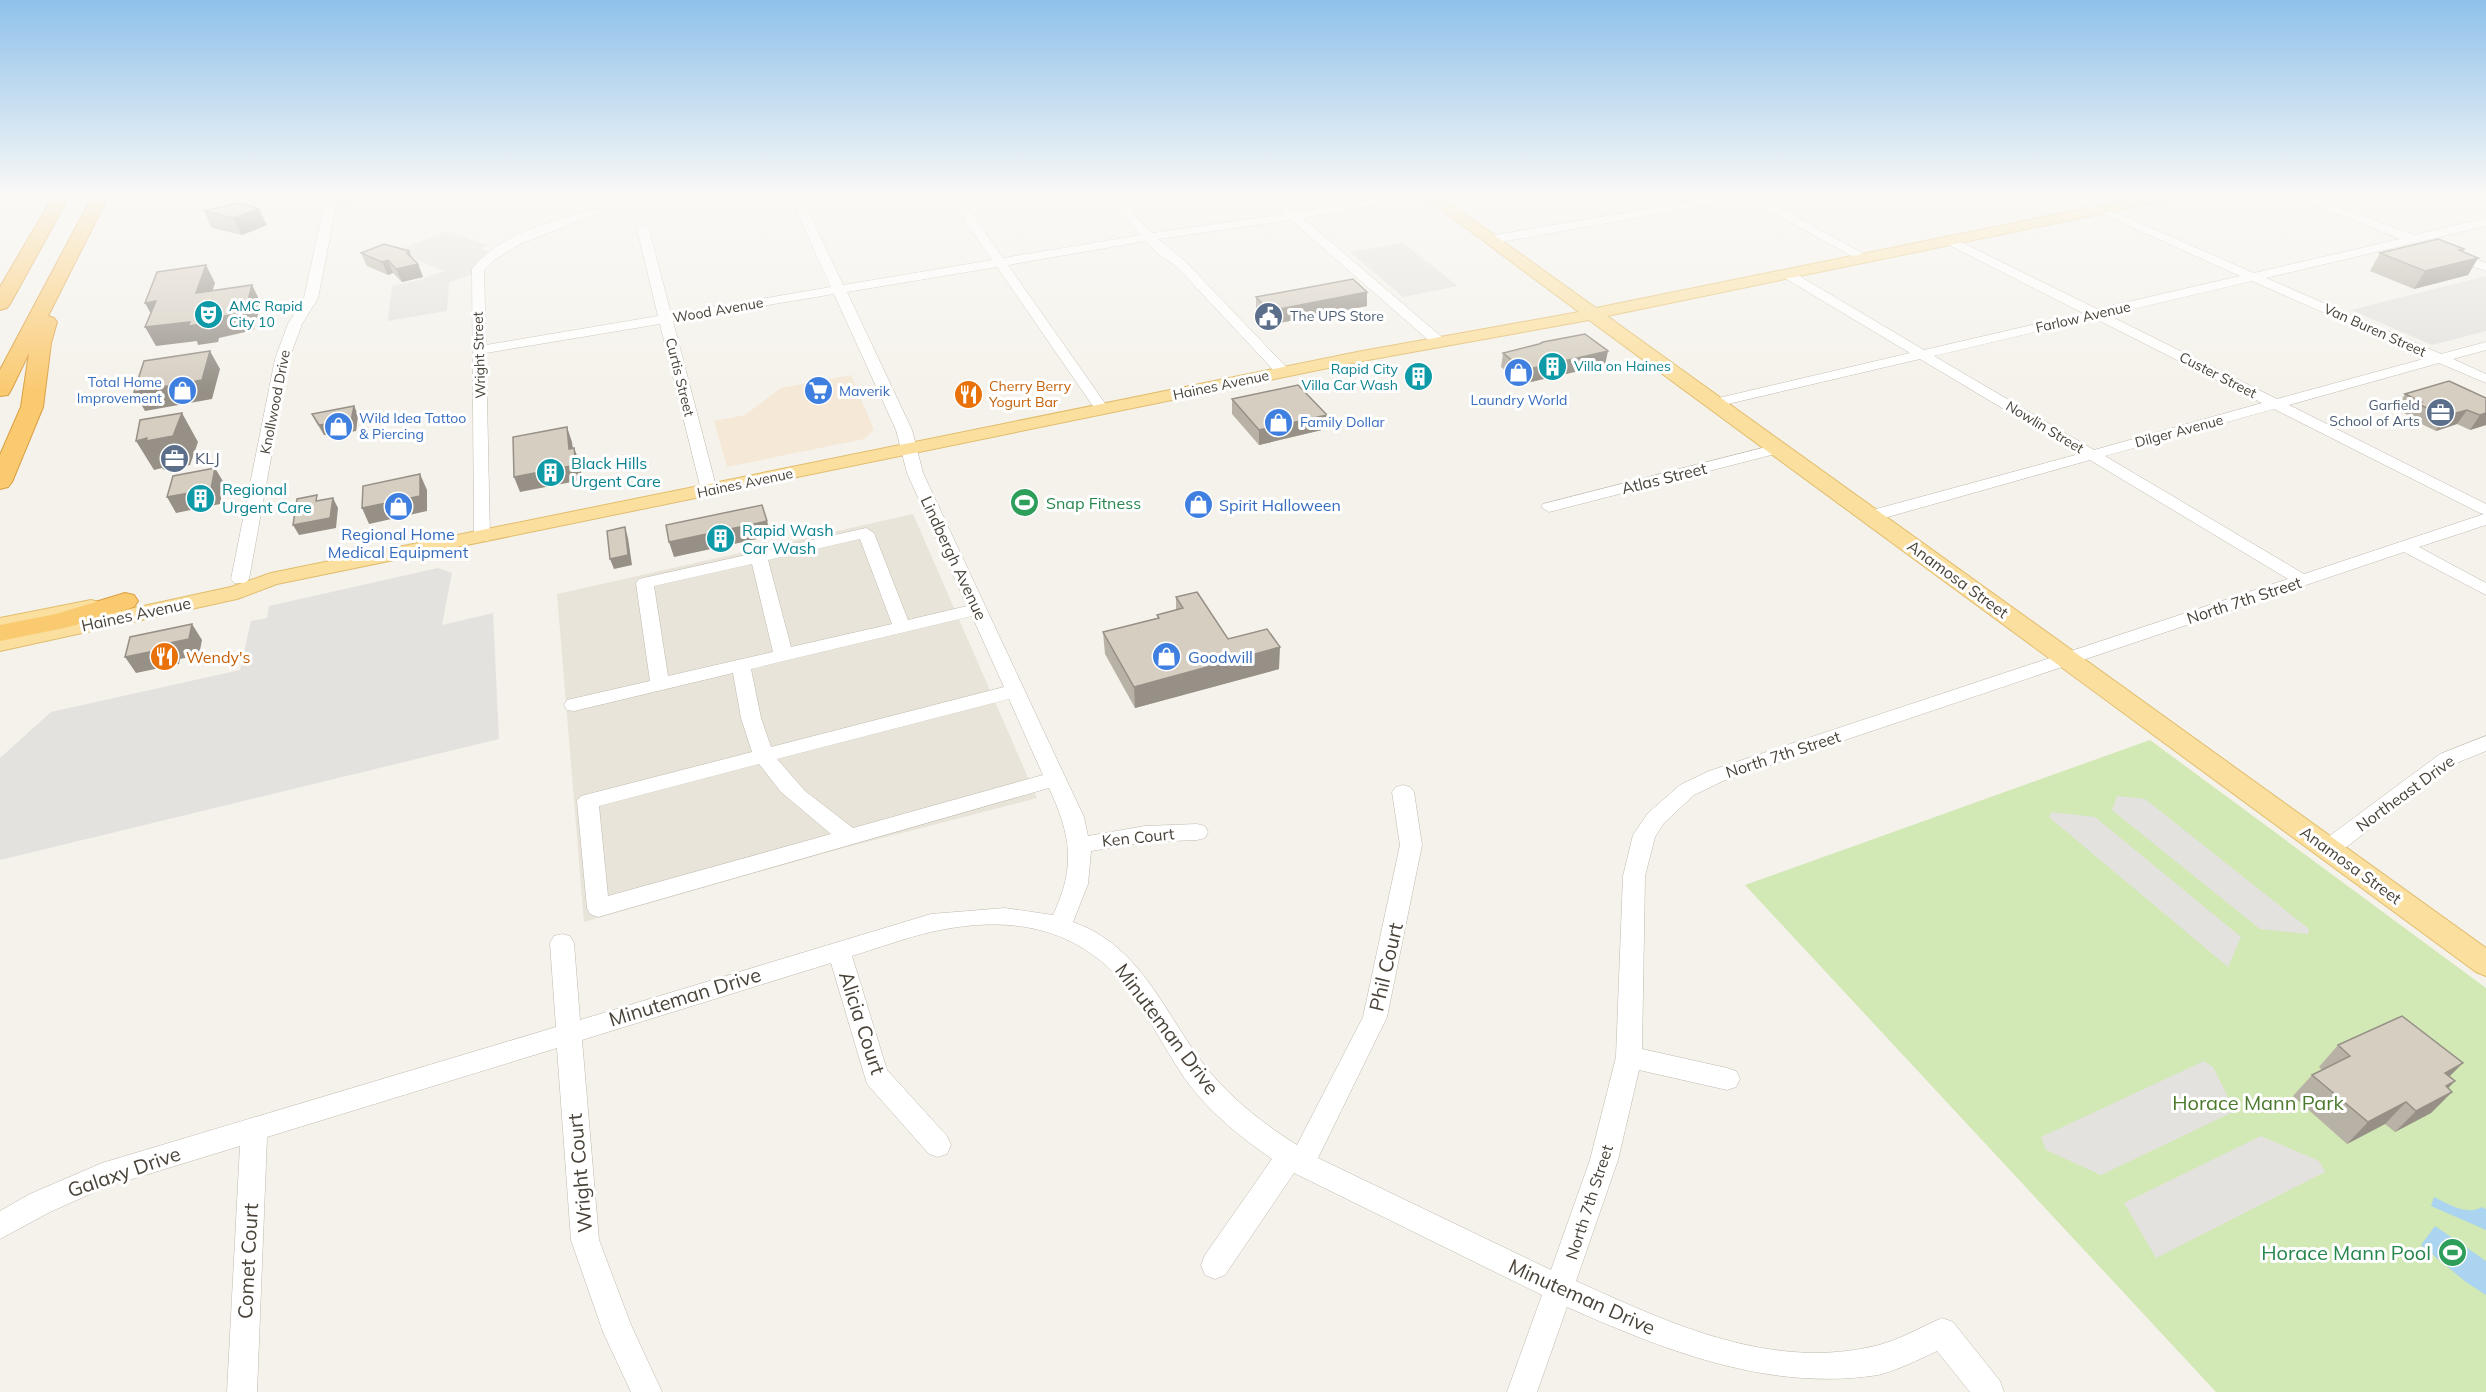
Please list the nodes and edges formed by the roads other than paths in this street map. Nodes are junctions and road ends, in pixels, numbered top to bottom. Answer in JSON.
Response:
{"nodes":[{"id":1,"x":21,"y":260,"type":"edge"},
{"id":2,"x":24,"y":260,"type":"edge"},
{"id":3,"x":67,"y":260,"type":"edge"},
{"id":4,"x":319,"y":260,"type":"edge"},
{"id":5,"x":488,"y":260,"type":"edge"},
{"id":6,"x":651,"y":260,"type":"edge"},
{"id":7,"x":825,"y":260,"type":"edge"},
{"id":8,"x":1013,"y":260,"type":"edge"},
{"id":9,"x":1175,"y":260,"type":"edge"},
{"id":10,"x":1344,"y":260,"type":"edge"},
{"id":11,"x":1518,"y":260,"type":"edge"},
{"id":12,"x":1855,"y":260,"type":"edge"},
{"id":13,"x":1989,"y":260,"type":"edge"},
{"id":14,"x":2215,"y":260,"type":"edge"},
{"id":15,"x":2325,"y":260,"type":"edge"},
{"id":16,"x":2467,"y":260,"type":"edge"},
{"id":17,"x":1000,"y":262,"type":"junction"},
{"id":18,"x":2486,"y":267,"type":"edge"},
{"id":19,"x":1787,"y":274,"type":"junction"},
{"id":20,"x":2254,"y":277,"type":"junction"},
{"id":21,"x":0,"y":287,"type":"edge"},
{"id":22,"x":838,"y":289,"type":"junction"},
{"id":23,"x":0,"y":304,"type":"edge"},
{"id":24,"x":43,"y":306,"type":"junction"},
{"id":25,"x":1592,"y":314,"type":"junction"},
{"id":26,"x":2096,"y":314,"type":"junction"},
{"id":27,"x":665,"y":319,"type":"junction"},
{"id":28,"x":1439,"y":342,"type":"junction"},
{"id":29,"x":2486,"y":346,"type":"edge"},
{"id":30,"x":480,"y":350,"type":"junction"},
{"id":31,"x":1924,"y":355,"type":"junction"},
{"id":32,"x":2440,"y":358,"type":"junction"},
{"id":33,"x":1283,"y":372,"type":"junction"},
{"id":34,"x":2486,"y":379,"type":"edge"},
{"id":35,"x":0,"y":390,"type":"edge"},
{"id":36,"x":1715,"y":403,"type":"junction"},
{"id":37,"x":2276,"y":404,"type":"junction"},
{"id":38,"x":1102,"y":409,"type":"junction"},
{"id":39,"x":909,"y":449,"type":"junction"},
{"id":40,"x":1778,"y":449,"type":"junction"},
{"id":41,"x":2092,"y":455,"type":"junction"},
{"id":42,"x":0,"y":482,"type":"edge"},
{"id":43,"x":709,"y":490,"type":"junction"},
{"id":44,"x":1549,"y":507,"type":"dead end"},
{"id":45,"x":2486,"y":510,"type":"edge"},
{"id":46,"x":1871,"y":516,"type":"junction"},
{"id":47,"x":2486,"y":519,"type":"edge"},
{"id":48,"x":483,"y":537,"type":"junction"},
{"id":49,"x":2405,"y":546,"type":"junction"},
{"id":50,"x":759,"y":557,"type":"junction"},
{"id":51,"x":2302,"y":580,"type":"junction"},
{"id":52,"x":238,"y":586,"type":"junction"},
{"id":53,"x":2486,"y":590,"type":"edge"},
{"id":54,"x":125,"y":601,"type":"junction"},
{"id":55,"x":977,"y":609,"type":"junction"},
{"id":56,"x":74,"y":619,"type":"junction"},
{"id":57,"x":902,"y":627,"type":"junction"},
{"id":58,"x":1,"y":635,"type":"edge"},
{"id":59,"x":783,"y":655,"type":"junction"},
{"id":60,"x":2067,"y":659,"type":"junction"},
{"id":61,"x":741,"y":666,"type":"junction"},
{"id":62,"x":660,"y":685,"type":"junction"},
{"id":63,"x":1015,"y":691,"type":"junction"},
{"id":64,"x":574,"y":705,"type":"dead end"},
{"id":65,"x":2486,"y":743,"type":"edge"},
{"id":66,"x":765,"y":756,"type":"junction"},
{"id":67,"x":1056,"y":779,"type":"junction"},
{"id":68,"x":1403,"y":792,"type":"dead end"},
{"id":69,"x":1197,"y":832,"type":"dead end"},
{"id":70,"x":850,"y":837,"type":"junction"},
{"id":71,"x":1081,"y":845,"type":"junction"},
{"id":72,"x":2328,"y":849,"type":"junction"},
{"id":73,"x":1060,"y":924,"type":"junction"},
{"id":74,"x":562,"y":943,"type":"dead end"},
{"id":75,"x":839,"y":951,"type":"junction"},
{"id":76,"x":2486,"y":964,"type":"edge"},
{"id":77,"x":568,"y":1033,"type":"junction"},
{"id":78,"x":1629,"y":1057,"type":"junction"},
{"id":79,"x":1727,"y":1079,"type":"dead end"},
{"id":80,"x":254,"y":1130,"type":"junction"},
{"id":81,"x":938,"y":1145,"type":"dead end"},
{"id":82,"x":1296,"y":1160,"type":"junction"},
{"id":83,"x":0,"y":1227,"type":"edge"},
{"id":84,"x":1215,"y":1265,"type":"dead end"},
{"id":85,"x":1559,"y":1290,"type":"junction"},
{"id":86,"x":242,"y":1392,"type":"edge"},
{"id":87,"x":647,"y":1392,"type":"edge"},
{"id":88,"x":1522,"y":1392,"type":"edge"},
{"id":89,"x":1989,"y":1392,"type":"edge"}],
"edges":[{"from":1,"to":21,"type":"highway"},
{"from":2,"to":23,"type":"highway"},
{"from":3,"to":24,"type":"highway"},
{"from":4,"to":52,"type":"street","name":"Knollwood Drive"},
{"from":5,"to":30,"type":"street","name":"Wright Street"},
{"from":6,"to":27,"type":"street","name":"Curtis Street"},
{"from":7,"to":22,"type":"street","name":"Lindbergh Avenue"},
{"from":8,"to":17,"type":"street","name":"Wood Avenue"},
{"from":9,"to":33,"type":"street"},
{"from":10,"to":28,"type":"street"},
{"from":11,"to":25,"type":"main road","name":"Anamosa Street"},
{"from":12,"to":19,"type":"main road","name":"Haines Avenue"},
{"from":13,"to":26,"type":"street","name":"Custer Street"},
{"from":14,"to":20,"type":"street","name":"Van Buren Street"},
{"from":15,"to":20,"type":"street","name":"Farlow Avenue"},
{"from":16,"to":18,"type":"street"},
{"from":17,"to":22,"type":"street","name":"Wood Avenue"},
{"from":17,"to":38,"type":"street"},
{"from":19,"to":25,"type":"main road","name":"Haines Avenue"},
{"from":19,"to":31,"type":"street","name":"Nowlin Street"},
{"from":20,"to":26,"type":"street","name":"Farlow Avenue"},
{"from":20,"to":32,"type":"street","name":"Van Buren Street"},
{"from":22,"to":27,"type":"street","name":"Wood Avenue"},
{"from":22,"to":39,"type":"street","name":"Lindbergh Avenue"},
{"from":24,"to":35,"type":"highway"},
{"from":24,"to":42,"type":"highway"},
{"from":25,"to":28,"type":"main road","name":"Haines Avenue"},
{"from":25,"to":36,"type":"main road","name":"Anamosa Street"},
{"from":26,"to":31,"type":"street","name":"Farlow Avenue"},
{"from":26,"to":37,"type":"street","name":"Custer Street"},
{"from":27,"to":30,"type":"street","name":"Wood Avenue"},
{"from":27,"to":43,"type":"street","name":"Curtis Street"},
{"from":28,"to":33,"type":"main road","name":"Haines Avenue"},
{"from":29,"to":32,"type":"street","name":"Dilger Avenue"},
{"from":30,"to":48,"type":"street","name":"Wright Street"},
{"from":31,"to":36,"type":"street","name":"Farlow Avenue"},
{"from":31,"to":41,"type":"street","name":"Nowlin Street"},
{"from":32,"to":34,"type":"street","name":"Van Buren Street"},
{"from":32,"to":37,"type":"street","name":"Dilger Avenue"},
{"from":33,"to":38,"type":"main road","name":"Haines Avenue"},
{"from":36,"to":40,"type":"main road","name":"Anamosa Street"},
{"from":37,"to":41,"type":"street","name":"Dilger Avenue"},
{"from":37,"to":45,"type":"street","name":"Custer Street"},
{"from":38,"to":39,"type":"main road","name":"Haines Avenue"},
{"from":39,"to":43,"type":"main road","name":"Haines Avenue"},
{"from":39,"to":55,"type":"street","name":"Lindbergh Avenue"},
{"from":40,"to":44,"type":"street","name":"Atlas Street"},
{"from":40,"to":46,"type":"main road","name":"Anamosa Street"},
{"from":41,"to":46,"type":"street","name":"Dilger Avenue"},
{"from":41,"to":51,"type":"street","name":"Nowlin Street"},
{"from":43,"to":48,"type":"main road","name":"Haines Avenue"},
{"from":46,"to":60,"type":"main road","name":"Anamosa Street"},
{"from":47,"to":49,"type":"street","name":"North 7th Street"},
{"from":48,"to":52,"type":"main road","name":"Haines Avenue"},
{"from":49,"to":51,"type":"street","name":"North 7th Street"},
{"from":49,"to":53,"type":"street"},
{"from":50,"to":57,"type":"street"},
{"from":50,"to":59,"type":"street"},
{"from":50,"to":62,"type":"street"},
{"from":51,"to":60,"type":"street","name":"North 7th Street"},
{"from":52,"to":54,"type":"main road","name":"Haines Avenue"},
{"from":52,"to":56,"type":"main road","name":"Haines Avenue"},
{"from":54,"to":56,"type":"main road","name":"Haines Avenue"},
{"from":54,"to":58,"type":"highway"},
{"from":55,"to":57,"type":"street"},
{"from":55,"to":63,"type":"street","name":"Lindbergh Avenue"},
{"from":56,"to":58,"type":"highway"},
{"from":57,"to":59,"type":"street"},
{"from":59,"to":61,"type":"street"},
{"from":60,"to":72,"type":"main road","name":"Anamosa Street"},
{"from":60,"to":78,"type":"street","name":"North 7th Street"},
{"from":61,"to":62,"type":"street"},
{"from":61,"to":66,"type":"street"},
{"from":62,"to":64,"type":"street"},
{"from":63,"to":66,"type":"street"},
{"from":63,"to":67,"type":"street","name":"Lindbergh Avenue"},
{"from":65,"to":72,"type":"street","name":"Northeast Drive"},
{"from":66,"to":70,"type":"street"},
{"from":66,"to":70,"type":"street"},
{"from":67,"to":70,"type":"street"},
{"from":67,"to":71,"type":"street","name":"Lindbergh Avenue"},
{"from":68,"to":82,"type":"street","name":"Phil Court"},
{"from":69,"to":71,"type":"street","name":"Ken Court"},
{"from":71,"to":73,"type":"street","name":"Lindbergh Avenue"},
{"from":72,"to":76,"type":"main road","name":"Anamosa Street"},
{"from":73,"to":75,"type":"street","name":"Minuteman Drive"},
{"from":73,"to":82,"type":"street","name":"Minuteman Drive"},
{"from":74,"to":77,"type":"street","name":"Wright Court"},
{"from":75,"to":77,"type":"street","name":"Minuteman Drive"},
{"from":75,"to":81,"type":"street","name":"Alicia Court"},
{"from":77,"to":80,"type":"street","name":"Minuteman Drive"},
{"from":77,"to":87,"type":"street","name":"Wright Court"},
{"from":78,"to":79,"type":"street"},
{"from":78,"to":85,"type":"street","name":"North 7th Street"},
{"from":80,"to":83,"type":"street","name":"Galaxy Drive"},
{"from":80,"to":86,"type":"street","name":"Comet Court"},
{"from":82,"to":84,"type":"street","name":"Phil Court"},
{"from":82,"to":85,"type":"street","name":"Minuteman Drive"},
{"from":85,"to":88,"type":"street","name":"North 7th Street"},
{"from":85,"to":89,"type":"street","name":"Minuteman Drive"}]}
